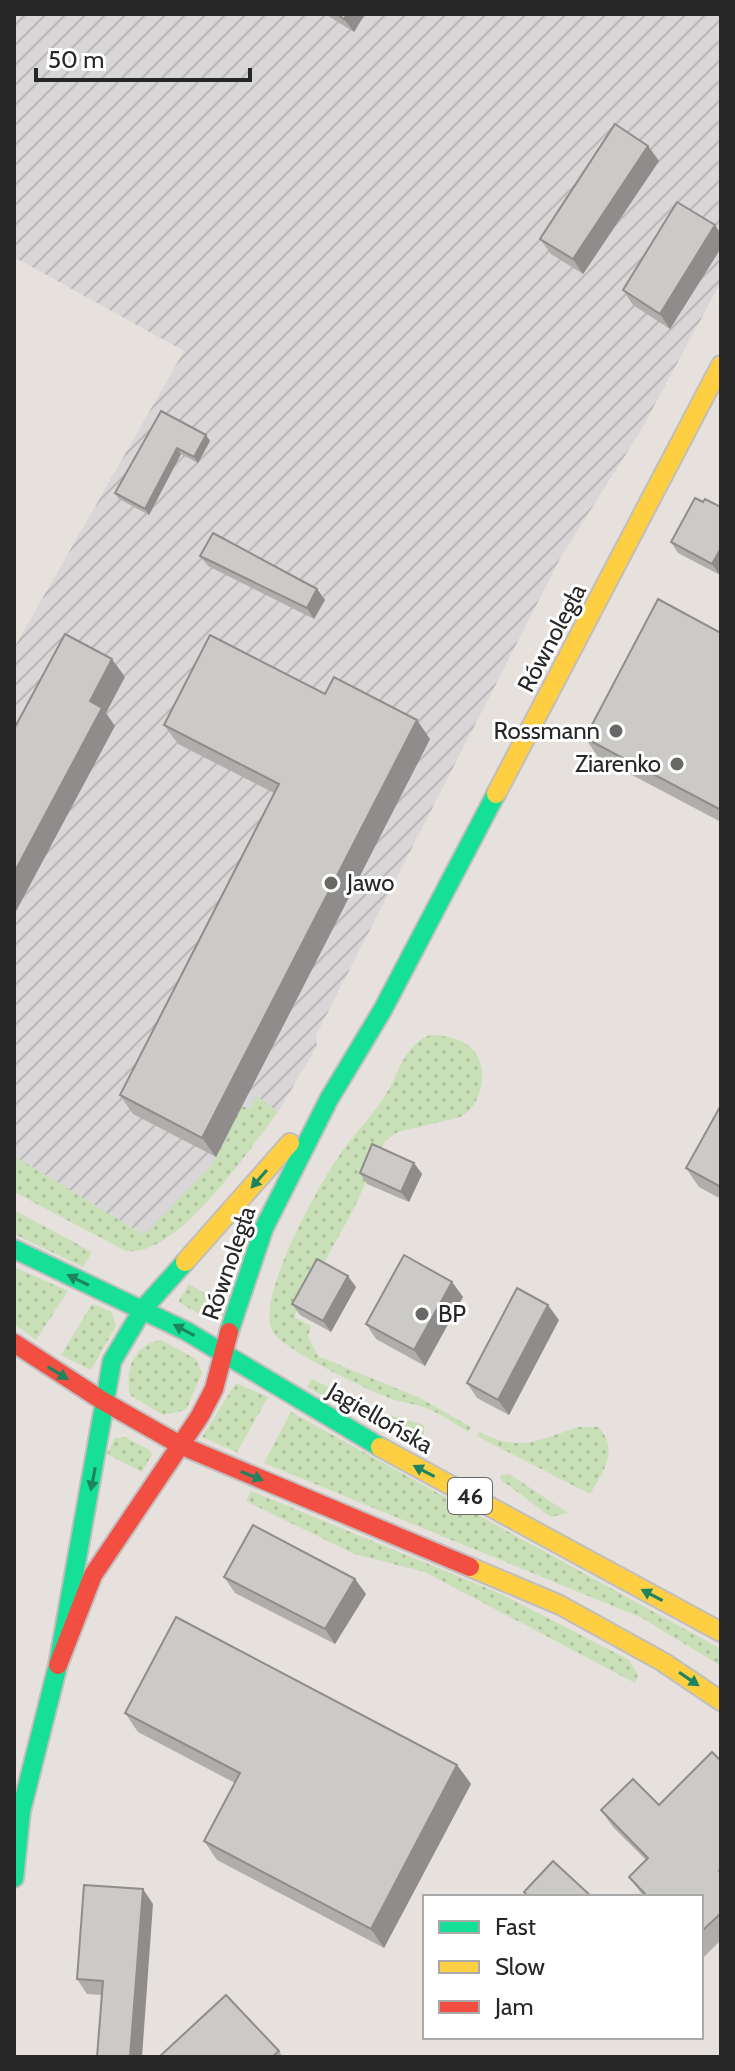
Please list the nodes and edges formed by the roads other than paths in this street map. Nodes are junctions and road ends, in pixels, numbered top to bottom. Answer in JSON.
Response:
{"nodes":[{"id":1,"x":721,"y":365,"type":"edge"},
{"id":2,"x":329,"y":1099,"type":"junction"},
{"id":3,"x":14,"y":1249,"type":"edge"},
{"id":4,"x":143,"y":1309,"type":"junction"},
{"id":5,"x":14,"y":1343,"type":"edge"},
{"id":6,"x":224,"y":1353,"type":"junction"},
{"id":7,"x":103,"y":1401,"type":"junction"},
{"id":8,"x":180,"y":1445,"type":"junction"},
{"id":9,"x":721,"y":1632,"type":"edge"},
{"id":10,"x":58,"y":1665,"type":"junction"},
{"id":11,"x":721,"y":1701,"type":"edge"},
{"id":12,"x":14,"y":1878,"type":"edge"}],
"edges":[{"from":1,"to":2,"type":"street","name":"Równoległa"},
{"from":2,"to":4,"type":"street","name":"Równoległa","one_way":true},
{"from":2,"to":6,"type":"street","name":"Równoległa"},
{"from":4,"to":3,"type":"street","name":"Jagiellońska","number":"46","one_way":true},
{"from":6,"to":4,"type":"street","name":"Jagiellońska","number":"46","one_way":true},
{"from":4,"to":7,"type":"street","name":"Równoległa"},
{"from":5,"to":7,"type":"street","one_way":true},
{"from":6,"to":8,"type":"street","name":"Równoległa"},
{"from":9,"to":6,"type":"street","name":"Jagiellońska","number":"46","one_way":true},
{"from":7,"to":8,"type":"street"},
{"from":7,"to":10,"type":"street","name":"Równoległa","one_way":true},
{"from":8,"to":10,"type":"street","name":"Równoległa"},
{"from":8,"to":11,"type":"street","one_way":true},
{"from":10,"to":12,"type":"street"}]}
